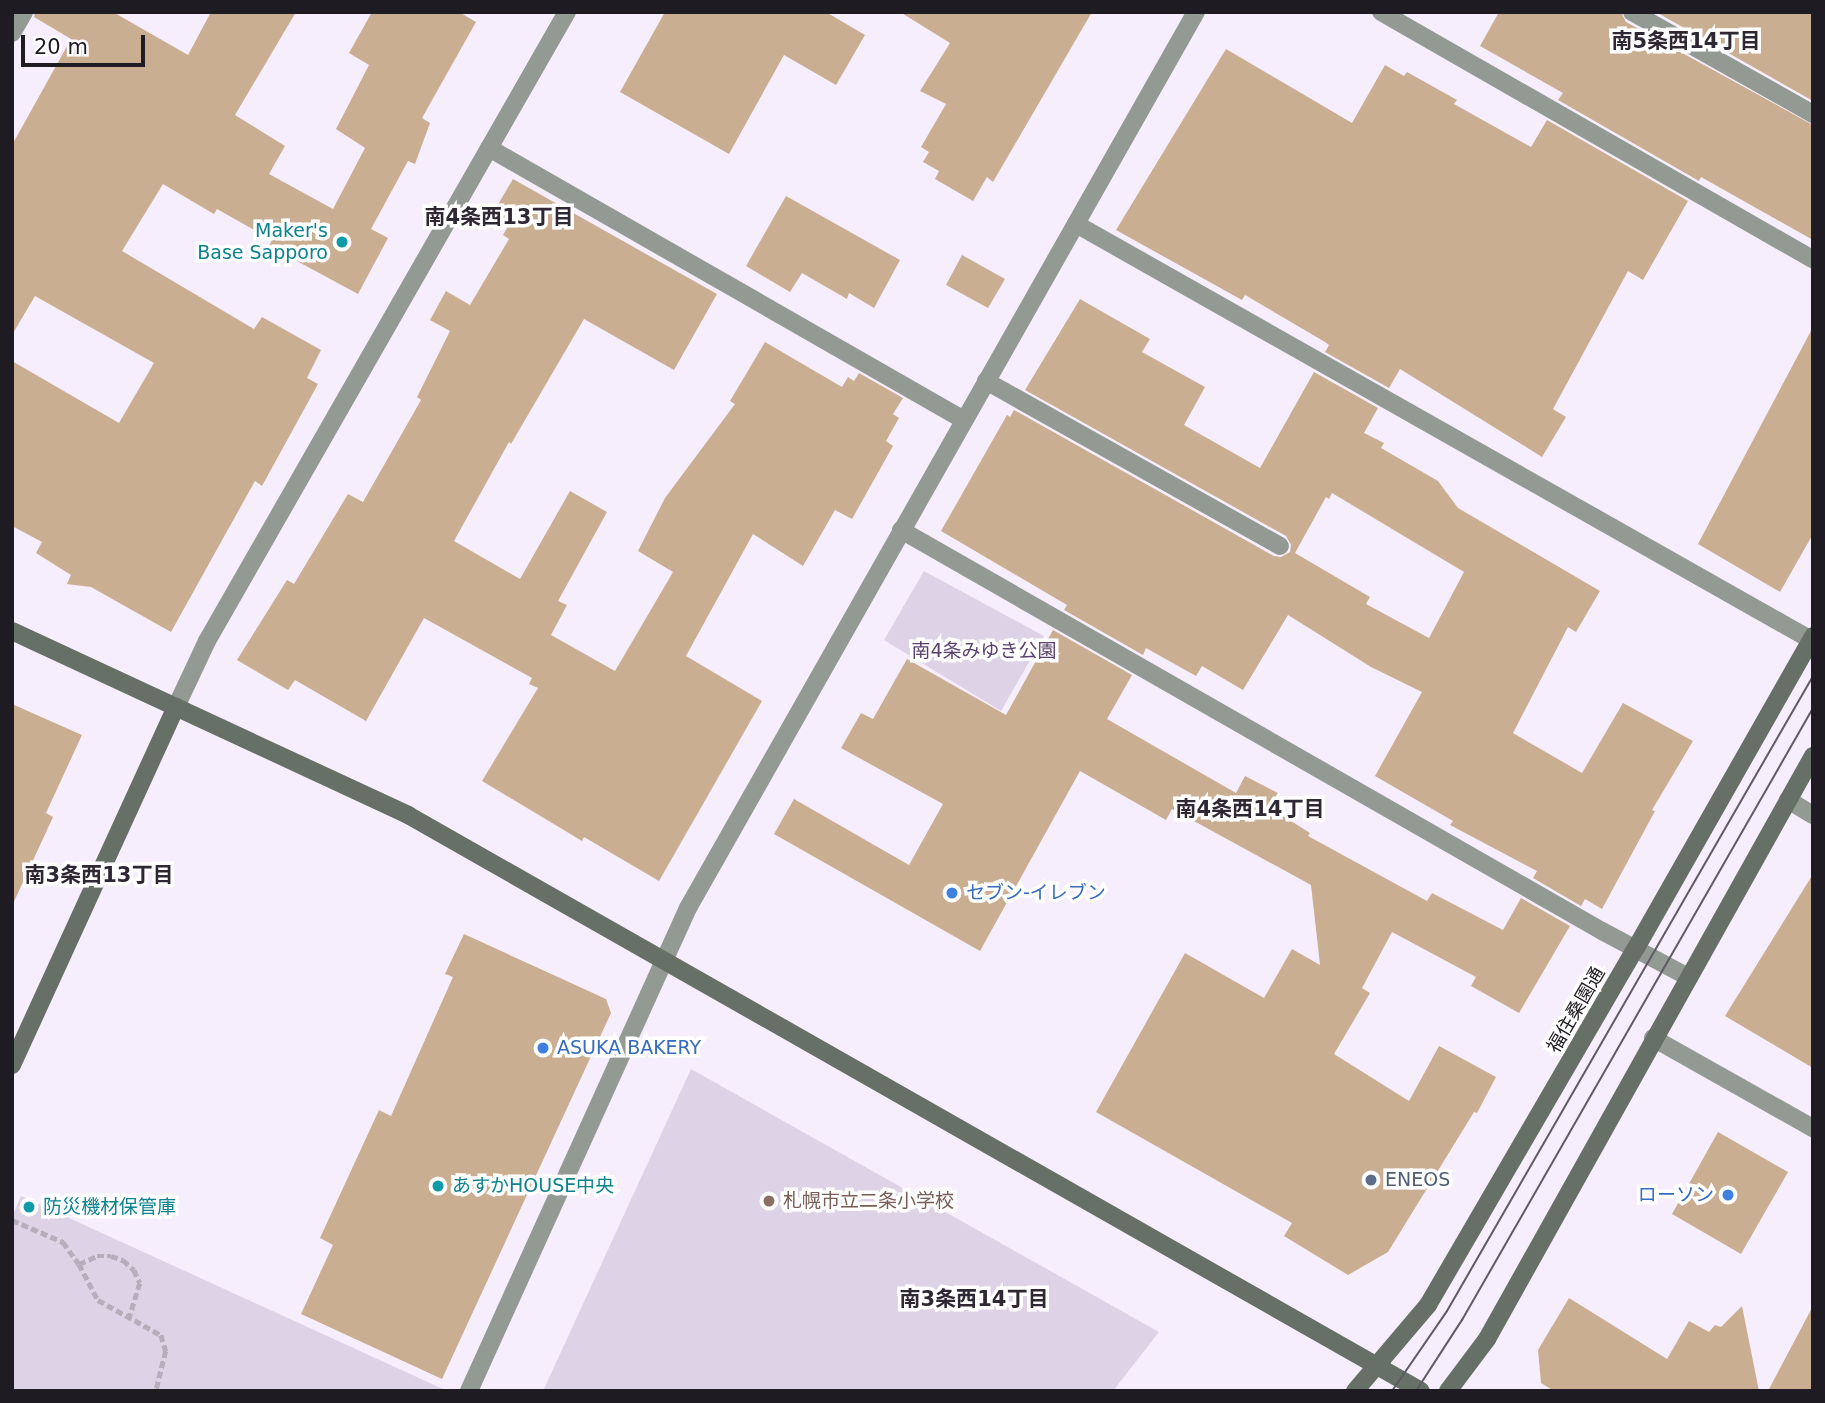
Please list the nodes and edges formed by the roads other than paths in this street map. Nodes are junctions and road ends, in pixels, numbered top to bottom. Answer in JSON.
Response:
{"nodes":[{"id":1,"x":24,"y":12,"type":"edge"},
{"id":2,"x":567,"y":12,"type":"edge"},
{"id":3,"x":1196,"y":12,"type":"edge"},
{"id":4,"x":1381,"y":12,"type":"edge"},
{"id":5,"x":1632,"y":12,"type":"edge"},
{"id":6,"x":12,"y":33,"type":"edge"},
{"id":7,"x":1813,"y":114,"type":"edge"},
{"id":8,"x":489,"y":148,"type":"junction"},
{"id":9,"x":1076,"y":223,"type":"junction"},
{"id":10,"x":1813,"y":259,"type":"edge"},
{"id":11,"x":986,"y":381,"type":"junction"},
{"id":12,"x":964,"y":420,"type":"junction"},
{"id":13,"x":901,"y":530,"type":"junction"},
{"id":14,"x":1279,"y":546,"type":"dead end"},
{"id":15,"x":12,"y":631,"type":"edge"},
{"id":16,"x":1812,"y":639,"type":"edge"},
{"id":17,"x":176,"y":707,"type":"junction"},
{"id":18,"x":1813,"y":756,"type":"edge"},
{"id":19,"x":1788,"y":800,"type":"junction"},
{"id":20,"x":1813,"y":815,"type":"edge"},
{"id":21,"x":1636,"y":948,"type":"junction"},
{"id":22,"x":663,"y":959,"type":"junction"},
{"id":23,"x":1688,"y":977,"type":"junction"},
{"id":24,"x":1653,"y":1038,"type":"junction"},
{"id":25,"x":12,"y":1065,"type":"edge"},
{"id":26,"x":1813,"y":1128,"type":"edge"},
{"id":27,"x":1377,"y":1366,"type":"junction"},
{"id":28,"x":469,"y":1391,"type":"edge"},
{"id":29,"x":1355,"y":1391,"type":"edge"},
{"id":30,"x":1421,"y":1391,"type":"edge"},
{"id":31,"x":1448,"y":1391,"type":"edge"}],
"edges":[{"from":1,"to":6,"type":"street"},
{"from":2,"to":8,"type":"street"},
{"from":3,"to":9,"type":"street"},
{"from":4,"to":10,"type":"street"},
{"from":5,"to":7,"type":"street"},
{"from":8,"to":12,"type":"street"},
{"from":8,"to":17,"type":"street"},
{"from":9,"to":11,"type":"street"},
{"from":9,"to":16,"type":"street"},
{"from":11,"to":12,"type":"street"},
{"from":11,"to":14,"type":"street"},
{"from":12,"to":13,"type":"street"},
{"from":13,"to":21,"type":"street"},
{"from":13,"to":22,"type":"street"},
{"from":15,"to":17,"type":"street"},
{"from":16,"to":21,"type":"street","name":"福住桑園通"},
{"from":17,"to":22,"type":"street"},
{"from":17,"to":25,"type":"street"},
{"from":18,"to":19,"type":"street"},
{"from":19,"to":20,"type":"street"},
{"from":19,"to":23,"type":"street"},
{"from":21,"to":23,"type":"street"},
{"from":21,"to":27,"type":"street","name":"福住桑園通"},
{"from":22,"to":27,"type":"street"},
{"from":22,"to":28,"type":"street"},
{"from":23,"to":24,"type":"street"},
{"from":24,"to":26,"type":"street"},
{"from":24,"to":31,"type":"street"},
{"from":27,"to":29,"type":"street","name":"福住桑園通"},
{"from":27,"to":30,"type":"street"}]}
